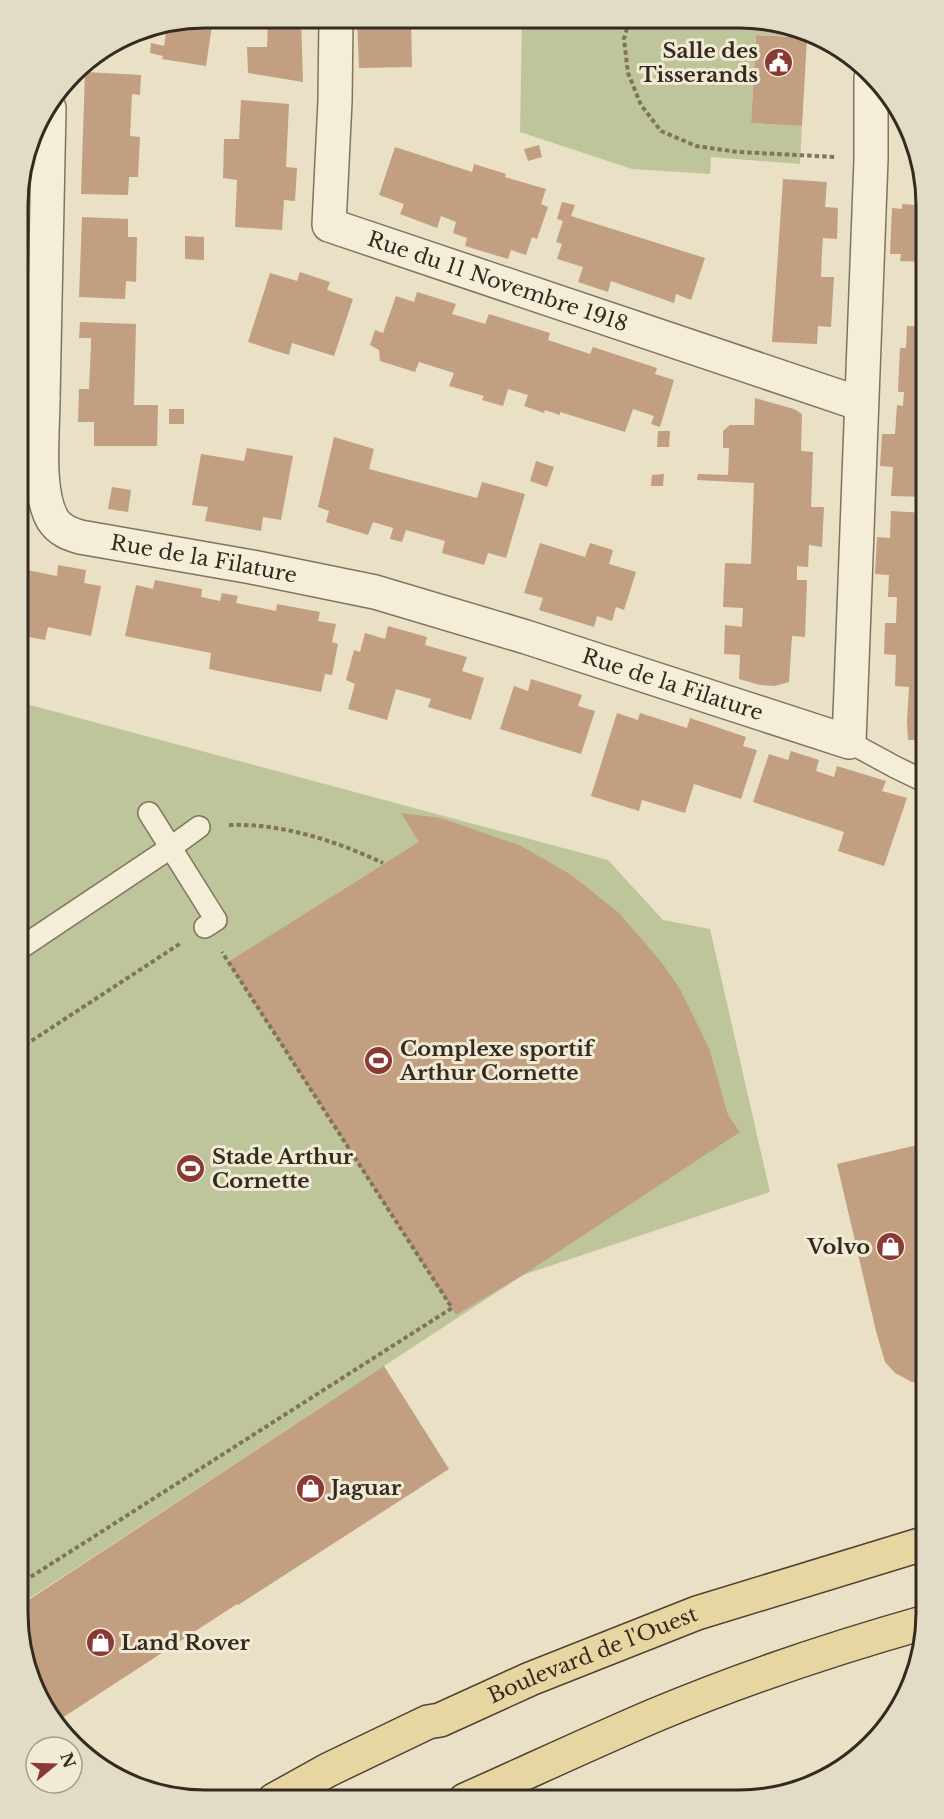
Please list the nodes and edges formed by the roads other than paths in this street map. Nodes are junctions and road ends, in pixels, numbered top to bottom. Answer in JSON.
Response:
{"nodes":[{"id":1,"x":336,"y":29,"type":"edge"},
{"id":2,"x":871,"y":89,"type":"edge"},
{"id":3,"x":48,"y":126,"type":"edge"},
{"id":4,"x":31,"y":397,"type":"edge"},
{"id":5,"x":861,"y":404,"type":"junction"},
{"id":6,"x":849,"y":742,"type":"junction"},
{"id":7,"x":916,"y":777,"type":"edge"},
{"id":8,"x":149,"y":813,"type":"dead end"},
{"id":9,"x":199,"y":827,"type":"road end"},
{"id":10,"x":171,"y":849,"type":"junction"},
{"id":11,"x":205,"y":927,"type":"road end"},
{"id":12,"x":28,"y":943,"type":"edge"},
{"id":13,"x":915,"y":1546,"type":"edge"},
{"id":14,"x":915,"y":1625,"type":"edge"},
{"id":15,"x":292,"y":1790,"type":"edge"},
{"id":16,"x":488,"y":1790,"type":"edge"}],
"edges":[{"from":1,"to":5,"type":"street","name":"Rue du 11 Novembre 1918"},
{"from":2,"to":5,"type":"street"},
{"from":3,"to":4,"type":"street","name":"Rue de la Filature"},
{"from":4,"to":6,"type":"street","name":"Rue de la Filature"},
{"from":5,"to":6,"type":"street"},
{"from":6,"to":7,"type":"lane"},
{"from":8,"to":10,"type":"lane"},
{"from":9,"to":10,"type":"lane"},
{"from":10,"to":11,"type":"lane"},
{"from":10,"to":12,"type":"lane"},
{"from":13,"to":15,"type":"main road","name":"Boulevard de l'Ouest"},
{"from":14,"to":16,"type":"main road"}]}
